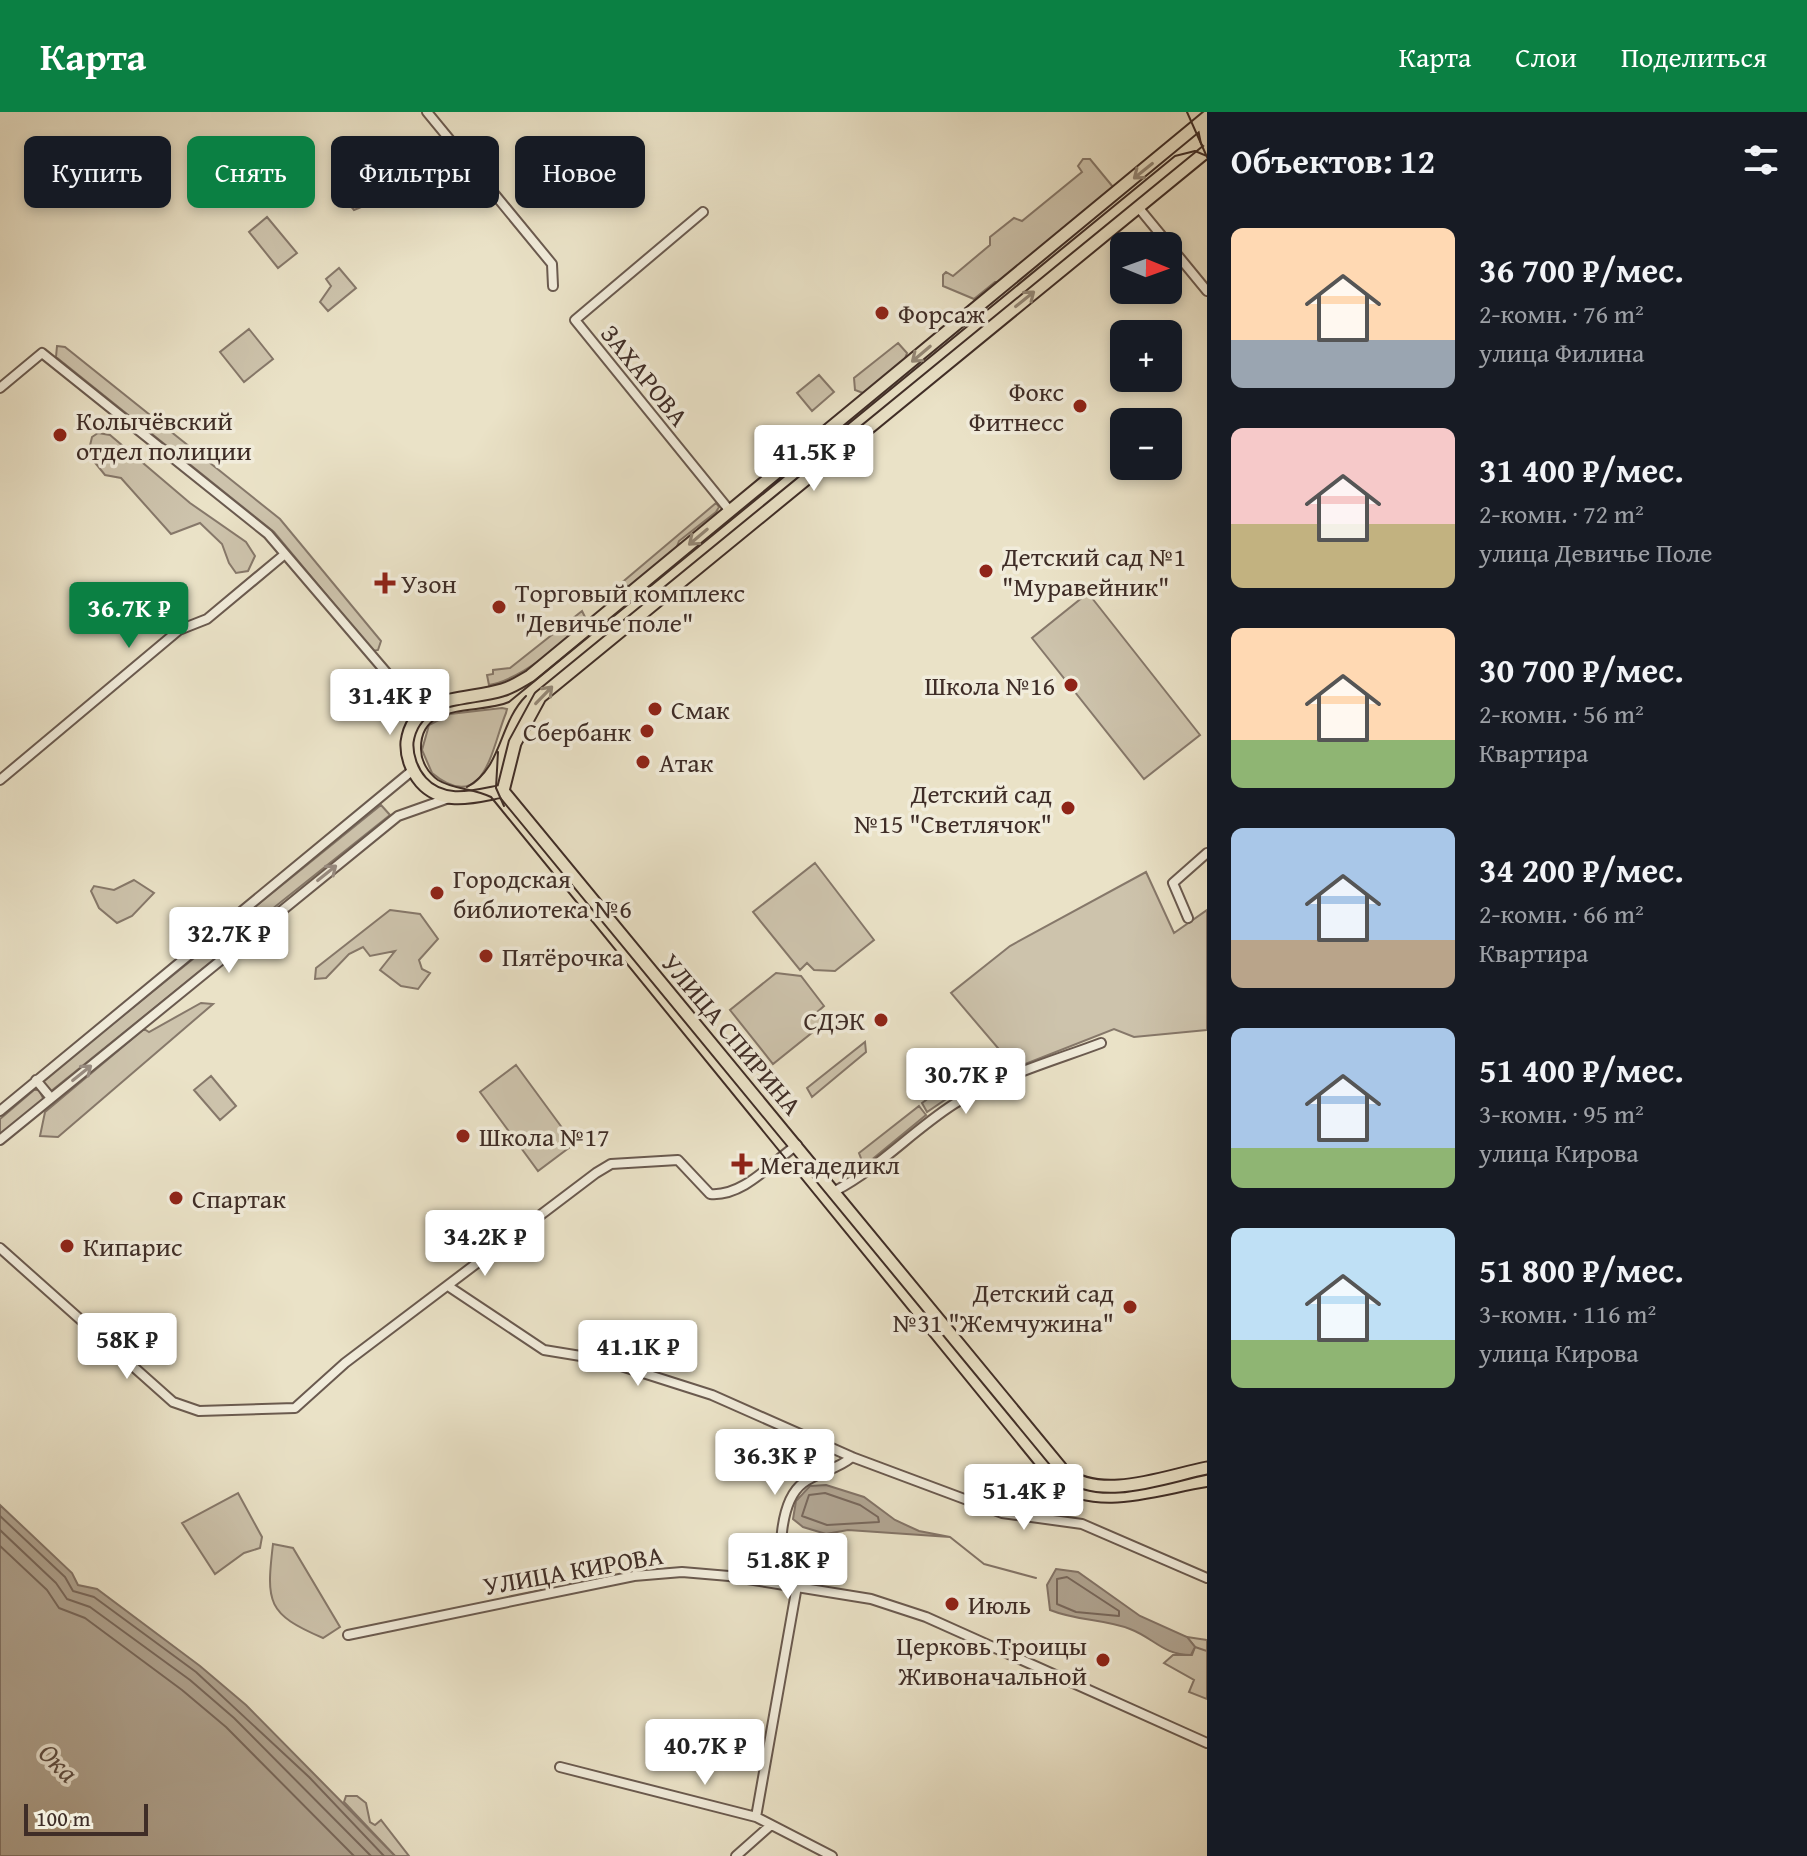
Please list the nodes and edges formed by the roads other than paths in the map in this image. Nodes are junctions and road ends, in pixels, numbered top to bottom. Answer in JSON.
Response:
{"nodes":[{"id":1,"x":427,"y":112,"type":"edge"},
{"id":2,"x":1206,"y":121,"type":"edge"},
{"id":3,"x":1207,"y":141,"type":"edge"},
{"id":4,"x":1207,"y":151,"type":"edge"},
{"id":5,"x":1138,"y":207,"type":"junction"},
{"id":6,"x":703,"y":212,"type":"dead end"},
{"id":7,"x":553,"y":286,"type":"dead end"},
{"id":8,"x":1207,"y":291,"type":"edge"},
{"id":9,"x":0,"y":388,"type":"edge"},
{"id":10,"x":730,"y":511,"type":"junction"},
{"id":11,"x":285,"y":554,"type":"junction"},
{"id":12,"x":421,"y":713,"type":"junction"},
{"id":13,"x":413,"y":770,"type":"junction"},
{"id":14,"x":0,"y":780,"type":"edge"},
{"id":15,"x":503,"y":791,"type":"junction"},
{"id":16,"x":450,"y":798,"type":"junction"},
{"id":17,"x":1207,"y":853,"type":"edge"},
{"id":18,"x":1188,"y":918,"type":"dead end"},
{"id":19,"x":216,"y":935,"type":"junction"},
{"id":20,"x":230,"y":953,"type":"junction"},
{"id":21,"x":1101,"y":1043,"type":"dead end"},
{"id":22,"x":36,"y":1080,"type":"junction"},
{"id":23,"x":51,"y":1098,"type":"junction"},
{"id":24,"x":0,"y":1111,"type":"edge"},
{"id":25,"x":0,"y":1140,"type":"edge"},
{"id":26,"x":797,"y":1145,"type":"junction"},
{"id":27,"x":835,"y":1191,"type":"junction"},
{"id":28,"x":0,"y":1248,"type":"edge"},
{"id":29,"x":448,"y":1286,"type":"junction"},
{"id":30,"x":852,"y":1457,"type":"junction"},
{"id":31,"x":1207,"y":1468,"type":"edge"},
{"id":32,"x":1207,"y":1578,"type":"edge"},
{"id":33,"x":781,"y":1584,"type":"junction"},
{"id":34,"x":797,"y":1586,"type":"junction"},
{"id":35,"x":348,"y":1635,"type":"dead end"},
{"id":36,"x":1207,"y":1743,"type":"edge"},
{"id":37,"x":560,"y":1767,"type":"dead end"},
{"id":38,"x":756,"y":1817,"type":"junction"},
{"id":39,"x":771,"y":1825,"type":"junction"},
{"id":40,"x":736,"y":1856,"type":"edge"},
{"id":41,"x":832,"y":1856,"type":"edge"}],
"edges":[{"from":1,"to":7,"type":"street"},
{"from":2,"to":3,"type":"main road"},
{"from":2,"to":10,"type":"main road","one_way":true},
{"from":4,"to":5,"type":"main road"},
{"from":5,"to":8,"type":"street"},
{"from":15,"to":5,"type":"main road","one_way":true},
{"from":6,"to":10,"type":"street","name":"ЗАХАРОВА"},
{"from":9,"to":11,"type":"street"},
{"from":10,"to":12,"type":"main road","one_way":true},
{"from":11,"to":12,"type":"street"},
{"from":11,"to":14,"type":"street"},
{"from":12,"to":13,"type":"main road"},
{"from":13,"to":16,"type":"main road"},
{"from":13,"to":19,"type":"street"},
{"from":15,"to":16,"type":"main road"},
{"from":15,"to":26,"type":"main road","name":"УЛИЦА СПИРИНА"},
{"from":20,"to":16,"type":"street","one_way":true},
{"from":17,"to":18,"type":"street"},
{"from":19,"to":20,"type":"street"},
{"from":19,"to":22,"type":"street"},
{"from":23,"to":20,"type":"street","one_way":true},
{"from":21,"to":27,"type":"street"},
{"from":22,"to":23,"type":"street"},
{"from":22,"to":24,"type":"street"},
{"from":23,"to":25,"type":"street"},
{"from":26,"to":27,"type":"main road","name":"УЛИЦА СПИРИНА"},
{"from":26,"to":29,"type":"street"},
{"from":27,"to":31,"type":"main road","name":"УЛИЦА СПИРИНА"},
{"from":28,"to":29,"type":"street"},
{"from":29,"to":30,"type":"street"},
{"from":30,"to":32,"type":"street"},
{"from":30,"to":33,"type":"street"},
{"from":33,"to":34,"type":"street","name":"УЛИЦА КИРОВА"},
{"from":33,"to":35,"type":"street","name":"УЛИЦА КИРОВА"},
{"from":34,"to":36,"type":"street","name":"УЛИЦА КИРОВА"},
{"from":34,"to":38,"type":"street"},
{"from":37,"to":38,"type":"street"},
{"from":38,"to":39,"type":"street"},
{"from":39,"to":40,"type":"street"},
{"from":39,"to":41,"type":"street"}]}
